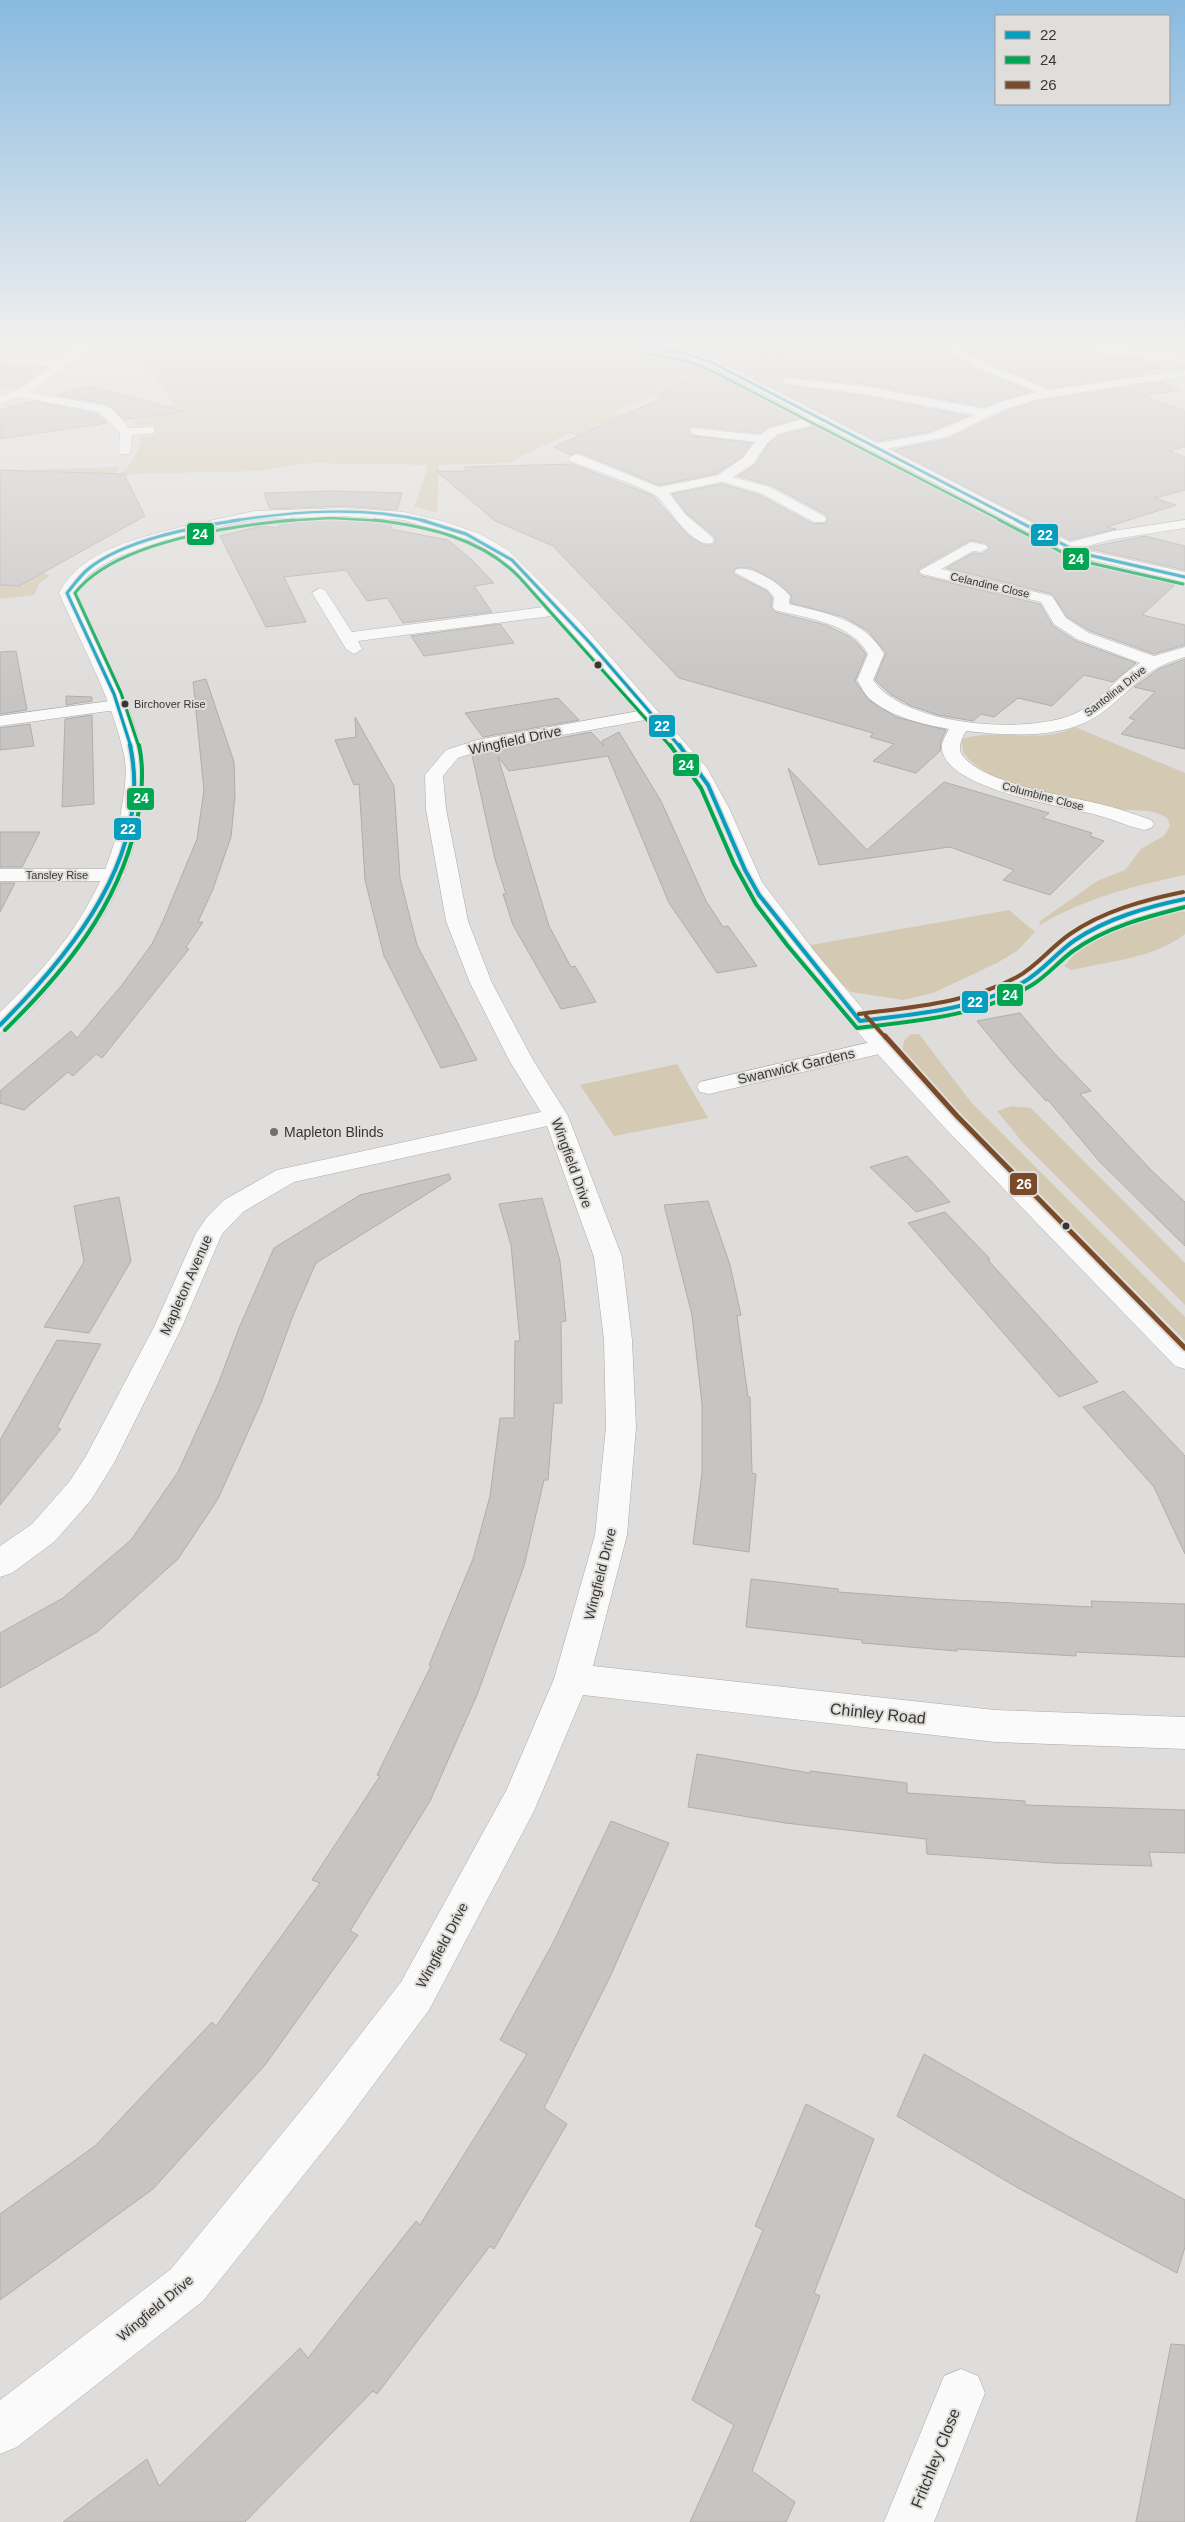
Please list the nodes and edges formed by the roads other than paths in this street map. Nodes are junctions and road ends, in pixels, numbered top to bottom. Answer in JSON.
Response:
{"nodes":[{"id":1,"x":590,"y":464,"type":"edge"},
{"id":2,"x":744,"y":464,"type":"edge"},
{"id":3,"x":909,"y":464,"type":"edge"},
{"id":4,"x":722,"y":478,"type":"junction"},
{"id":5,"x":658,"y":491,"type":"junction"},
{"id":6,"x":819,"y":519,"type":"dead end"},
{"id":7,"x":1136,"y":519,"type":"dead end"},
{"id":8,"x":1185,"y":524,"type":"edge"},
{"id":9,"x":1149,"y":530,"type":"junction"},
{"id":10,"x":707,"y":540,"type":"dead end"},
{"id":11,"x":1068,"y":547,"type":"junction"},
{"id":12,"x":981,"y":548,"type":"dead end"},
{"id":13,"x":742,"y":572,"type":"dead end"},
{"id":14,"x":1185,"y":577,"type":"edge"},
{"id":15,"x":320,"y":593,"type":"dead end"},
{"id":16,"x":559,"y":610,"type":"junction"},
{"id":17,"x":1185,"y":652,"type":"edge"},
{"id":18,"x":1153,"y":662,"type":"junction"},
{"id":19,"x":117,"y":705,"type":"junction"},
{"id":20,"x":650,"y":714,"type":"junction"},
{"id":21,"x":0,"y":721,"type":"edge"},
{"id":22,"x":960,"y":725,"type":"junction"},
{"id":23,"x":1144,"y":824,"type":"dead end"},
{"id":24,"x":0,"y":875,"type":"edge"},
{"id":25,"x":115,"y":875,"type":"junction"},
{"id":26,"x":1185,"y":899,"type":"edge"},
{"id":27,"x":860,"y":1021,"type":"junction"},
{"id":28,"x":0,"y":1025,"type":"edge"},
{"id":29,"x":884,"y":1046,"type":"junction"},
{"id":30,"x":709,"y":1087,"type":"dead end"},
{"id":31,"x":556,"y":1116,"type":"junction"},
{"id":32,"x":1185,"y":1359,"type":"edge"},
{"id":33,"x":0,"y":1564,"type":"edge"},
{"id":34,"x":572,"y":1679,"type":"junction"},
{"id":35,"x":1185,"y":1733,"type":"edge"},
{"id":36,"x":961,"y":2393,"type":"dead end"},
{"id":37,"x":0,"y":2430,"type":"edge"},
{"id":38,"x":908,"y":2522,"type":"edge"}],
"edges":[{"from":1,"to":5,"type":"street"},
{"from":2,"to":4,"type":"street"},
{"from":3,"to":11,"type":"street"},
{"from":4,"to":5,"type":"street"},
{"from":4,"to":6,"type":"street"},
{"from":5,"to":10,"type":"street"},
{"from":7,"to":9,"type":"street"},
{"from":8,"to":9,"type":"street"},
{"from":9,"to":11,"type":"street"},
{"from":11,"to":14,"type":"street"},
{"from":12,"to":18,"type":"street","name":"Celandine Close"},
{"from":13,"to":22,"type":"street","name":"Santolina Drive"},
{"from":15,"to":16,"type":"street"},
{"from":16,"to":19,"type":"street"},
{"from":16,"to":20,"type":"street"},
{"from":17,"to":18,"type":"street","name":"Santolina Drive"},
{"from":18,"to":22,"type":"street","name":"Santolina Drive"},
{"from":19,"to":21,"type":"street"},
{"from":19,"to":25,"type":"street"},
{"from":20,"to":27,"type":"street"},
{"from":20,"to":31,"type":"street","name":"Wingfield Drive"},
{"from":22,"to":23,"type":"street","name":"Columbine Close"},
{"from":24,"to":25,"type":"street","name":"Tansley Rise"},
{"from":25,"to":28,"type":"street"},
{"from":26,"to":27,"type":"street"},
{"from":27,"to":29,"type":"street"},
{"from":29,"to":30,"type":"street","name":"Swanwick Gardens"},
{"from":29,"to":32,"type":"street"},
{"from":31,"to":33,"type":"street","name":"Mapleton Avenue"},
{"from":31,"to":34,"type":"street","name":"Wingfield Drive"},
{"from":34,"to":35,"type":"street","name":"Chinley Road"},
{"from":34,"to":37,"type":"street","name":"Wingfield Drive"},
{"from":36,"to":38,"type":"street","name":"Fritchley Close"}]}
